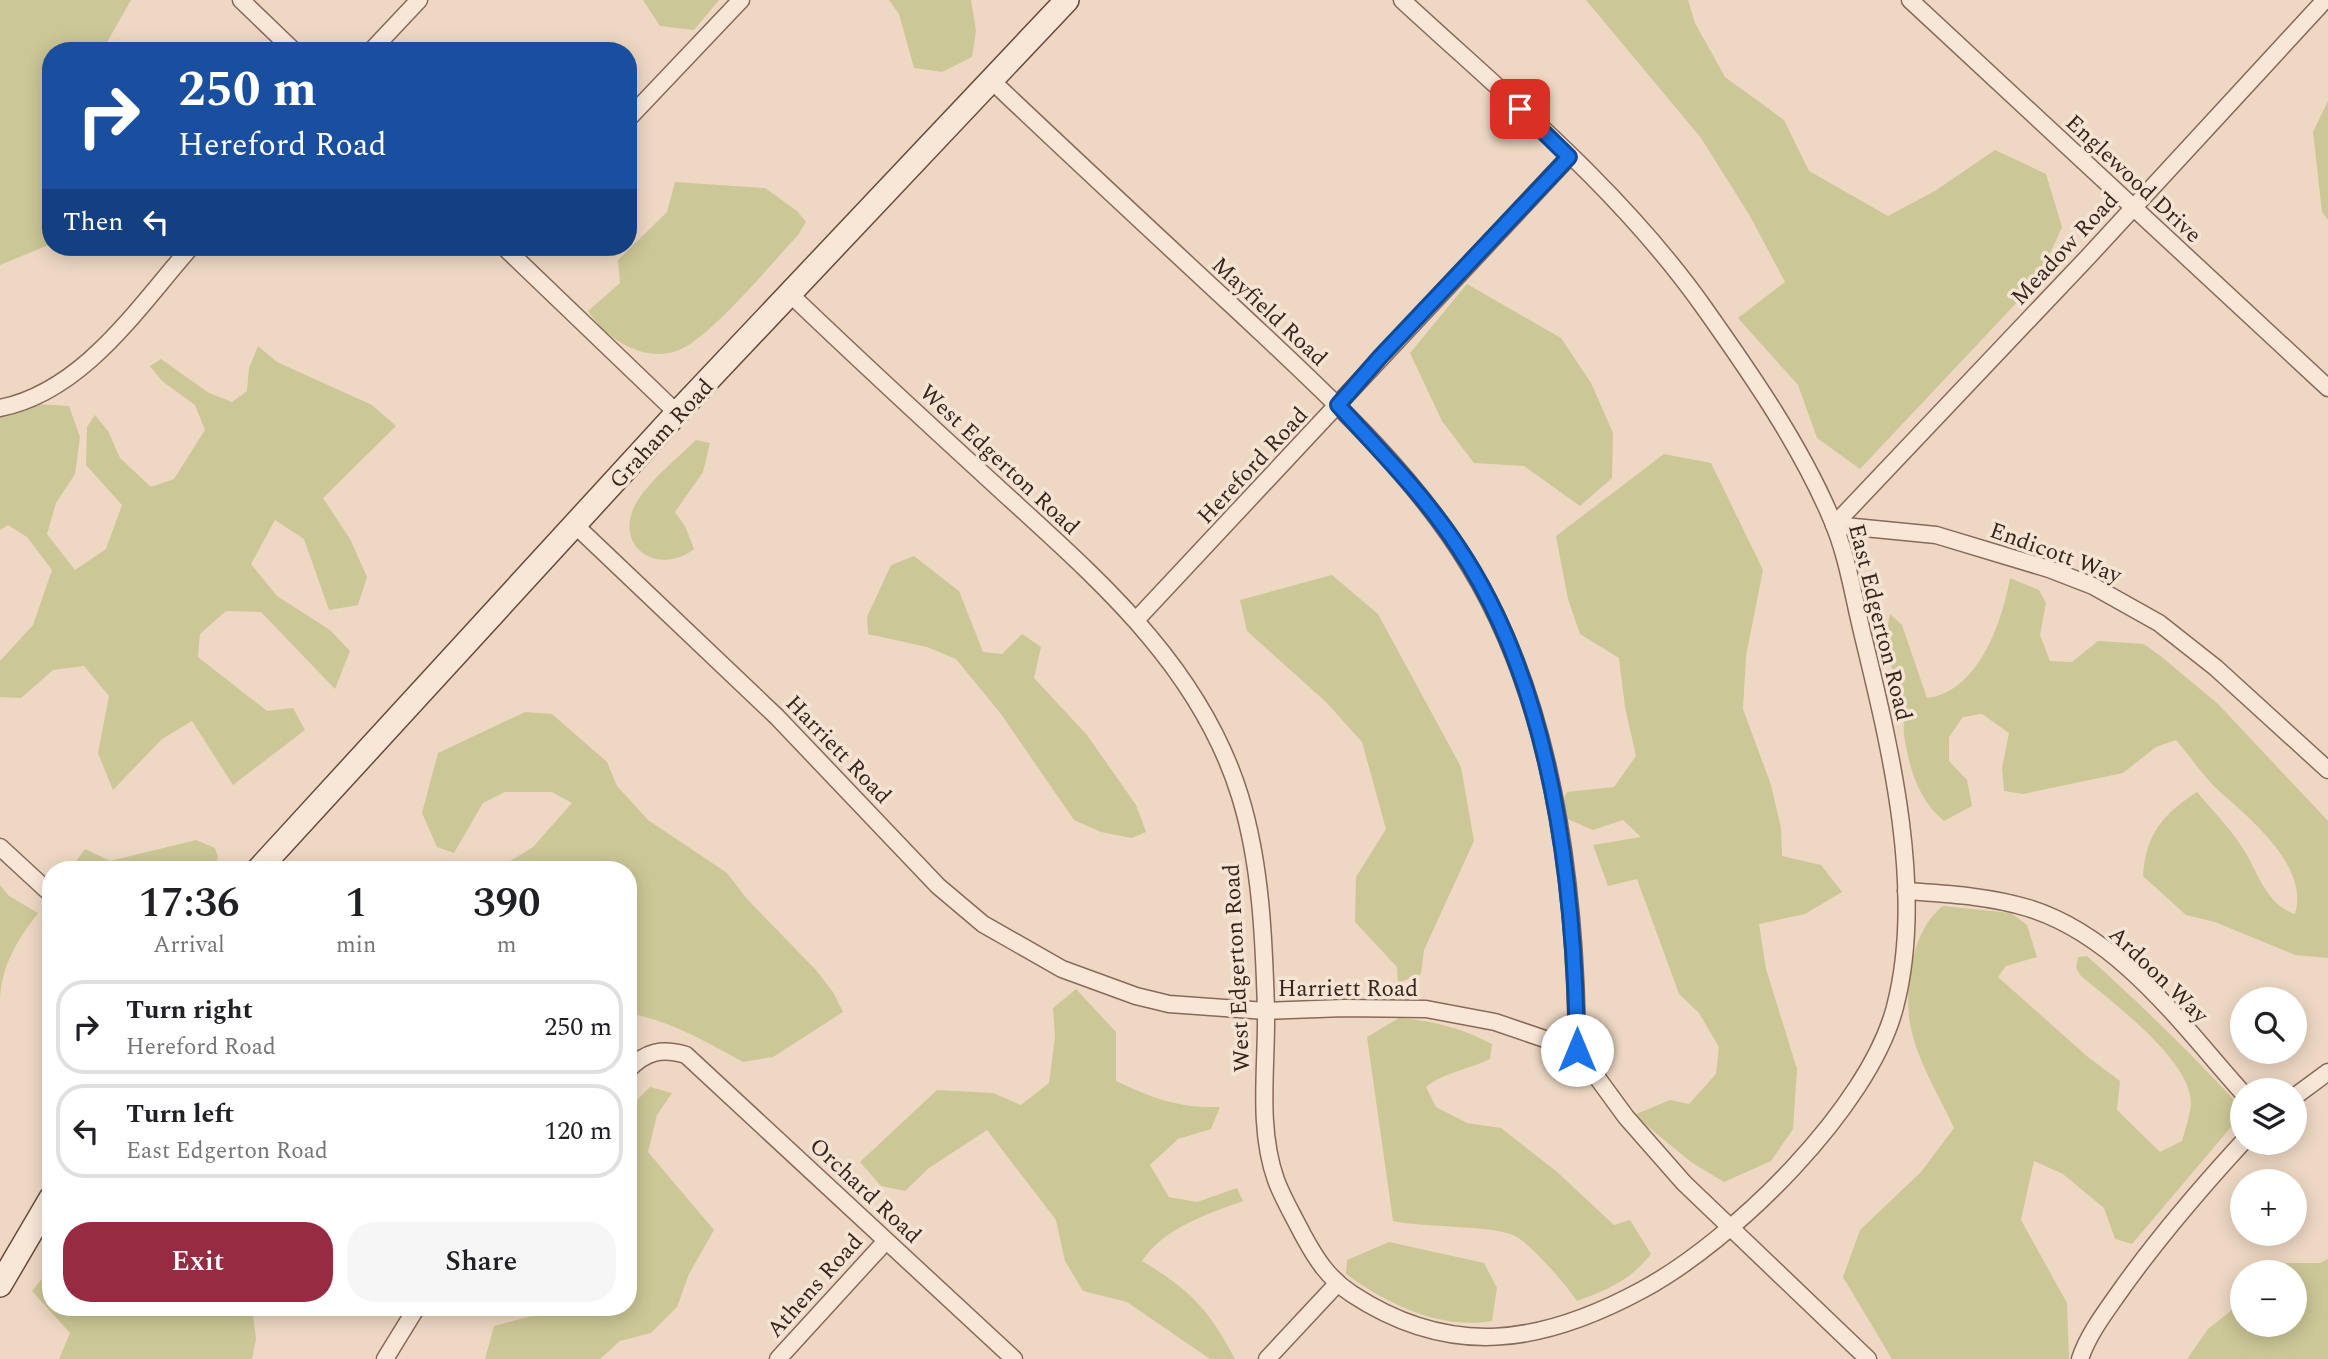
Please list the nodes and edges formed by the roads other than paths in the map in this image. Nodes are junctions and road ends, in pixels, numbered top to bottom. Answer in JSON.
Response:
{"nodes":[{"id":1,"x":241,"y":0,"type":"edge"},
{"id":2,"x":419,"y":0,"type":"edge"},
{"id":3,"x":741,"y":0,"type":"edge"},
{"id":4,"x":1067,"y":0,"type":"edge"},
{"id":5,"x":1402,"y":0,"type":"edge"},
{"id":6,"x":1910,"y":0,"type":"edge"},
{"id":7,"x":2325,"y":0,"type":"edge"},
{"id":8,"x":284,"y":42,"type":"edge"},
{"id":9,"x":379,"y":42,"type":"edge"},
{"id":10,"x":991,"y":80,"type":"junction"},
{"id":11,"x":637,"y":110,"type":"edge"},
{"id":12,"x":1569,"y":157,"type":"junction"},
{"id":13,"x":2134,"y":208,"type":"junction"},
{"id":14,"x":183,"y":256,"type":"edge"},
{"id":15,"x":515,"y":256,"type":"edge"},
{"id":16,"x":791,"y":295,"type":"junction"},
{"id":17,"x":2328,"y":388,"type":"edge"},
{"id":18,"x":1338,"y":405,"type":"junction"},
{"id":19,"x":0,"y":408,"type":"edge"},
{"id":20,"x":677,"y":413,"type":"junction"},
{"id":21,"x":575,"y":525,"type":"junction"},
{"id":22,"x":1834,"y":525,"type":"junction"},
{"id":23,"x":1138,"y":619,"type":"junction"},
{"id":24,"x":2328,"y":770,"type":"edge"},
{"id":25,"x":0,"y":847,"type":"edge"},
{"id":26,"x":266,"y":861,"type":"edge"},
{"id":27,"x":42,"y":886,"type":"edge"},
{"id":28,"x":1906,"y":891,"type":"junction"},
{"id":29,"x":1266,"y":1011,"type":"junction"},
{"id":30,"x":1577,"y":1050,"type":"junction"},
{"id":31,"x":637,"y":1061,"type":"edge"},
{"id":32,"x":2328,"y":1072,"type":"edge"},
{"id":33,"x":2230,"y":1079,"type":"edge"},
{"id":34,"x":2307,"y":1087,"type":"edge"},
{"id":35,"x":2231,"y":1155,"type":"edge"},
{"id":36,"x":42,"y":1213,"type":"edge"},
{"id":37,"x":1730,"y":1229,"type":"junction"},
{"id":38,"x":885,"y":1241,"type":"junction"},
{"id":39,"x":1338,"y":1284,"type":"junction"},
{"id":40,"x":0,"y":1285,"type":"edge"},
{"id":41,"x":411,"y":1316,"type":"edge"},
{"id":42,"x":385,"y":1359,"type":"edge"},
{"id":43,"x":778,"y":1359,"type":"edge"},
{"id":44,"x":1014,"y":1359,"type":"edge"},
{"id":45,"x":1267,"y":1359,"type":"edge"},
{"id":46,"x":1868,"y":1359,"type":"edge"},
{"id":47,"x":2080,"y":1359,"type":"edge"}],
"edges":[{"from":1,"to":8,"type":"street"},
{"from":2,"to":9,"type":"street"},
{"from":3,"to":11,"type":"street"},
{"from":4,"to":10,"type":"main road","name":"Graham Road"},
{"from":5,"to":12,"type":"street","name":"East Edgerton Road"},
{"from":6,"to":13,"type":"street","name":"Englewood Drive"},
{"from":7,"to":13,"type":"street","name":"Meadow Road"},
{"from":10,"to":16,"type":"main road","name":"Graham Road"},
{"from":10,"to":18,"type":"street","name":"Mayfield Road"},
{"from":12,"to":18,"type":"street","name":"Hereford Road"},
{"from":12,"to":22,"type":"street","name":"East Edgerton Road"},
{"from":13,"to":17,"type":"street","name":"Englewood Drive"},
{"from":13,"to":22,"type":"street","name":"Meadow Road"},
{"from":14,"to":19,"type":"street"},
{"from":15,"to":20,"type":"street"},
{"from":16,"to":20,"type":"main road","name":"Graham Road"},
{"from":16,"to":23,"type":"street","name":"West Edgerton Road"},
{"from":18,"to":23,"type":"street","name":"Hereford Road"},
{"from":18,"to":30,"type":"street","name":"Mayfield Road"},
{"from":20,"to":21,"type":"main road","name":"Graham Road"},
{"from":21,"to":26,"type":"main road","name":"Graham Road"},
{"from":21,"to":29,"type":"street","name":"Harriett Road"},
{"from":22,"to":24,"type":"street","name":"Endicott Way"},
{"from":22,"to":28,"type":"street","name":"East Edgerton Road"},
{"from":23,"to":29,"type":"street","name":"West Edgerton Road"},
{"from":25,"to":27,"type":"street"},
{"from":28,"to":33,"type":"street","name":"Ardoon Way"},
{"from":28,"to":37,"type":"street","name":"East Edgerton Road"},
{"from":29,"to":30,"type":"street","name":"Harriett Road"},
{"from":29,"to":39,"type":"street","name":"West Edgerton Road"},
{"from":30,"to":37,"type":"street"},
{"from":31,"to":38,"type":"street","name":"Orchard Road"},
{"from":32,"to":34,"type":"street"},
{"from":35,"to":47,"type":"street"},
{"from":36,"to":40,"type":"main road"},
{"from":37,"to":39,"type":"street","name":"West Edgerton Road"},
{"from":37,"to":46,"type":"street"},
{"from":38,"to":43,"type":"street","name":"Athens Road"},
{"from":38,"to":44,"type":"street","name":"Orchard Road"},
{"from":39,"to":45,"type":"street"},
{"from":41,"to":42,"type":"street"}]}
